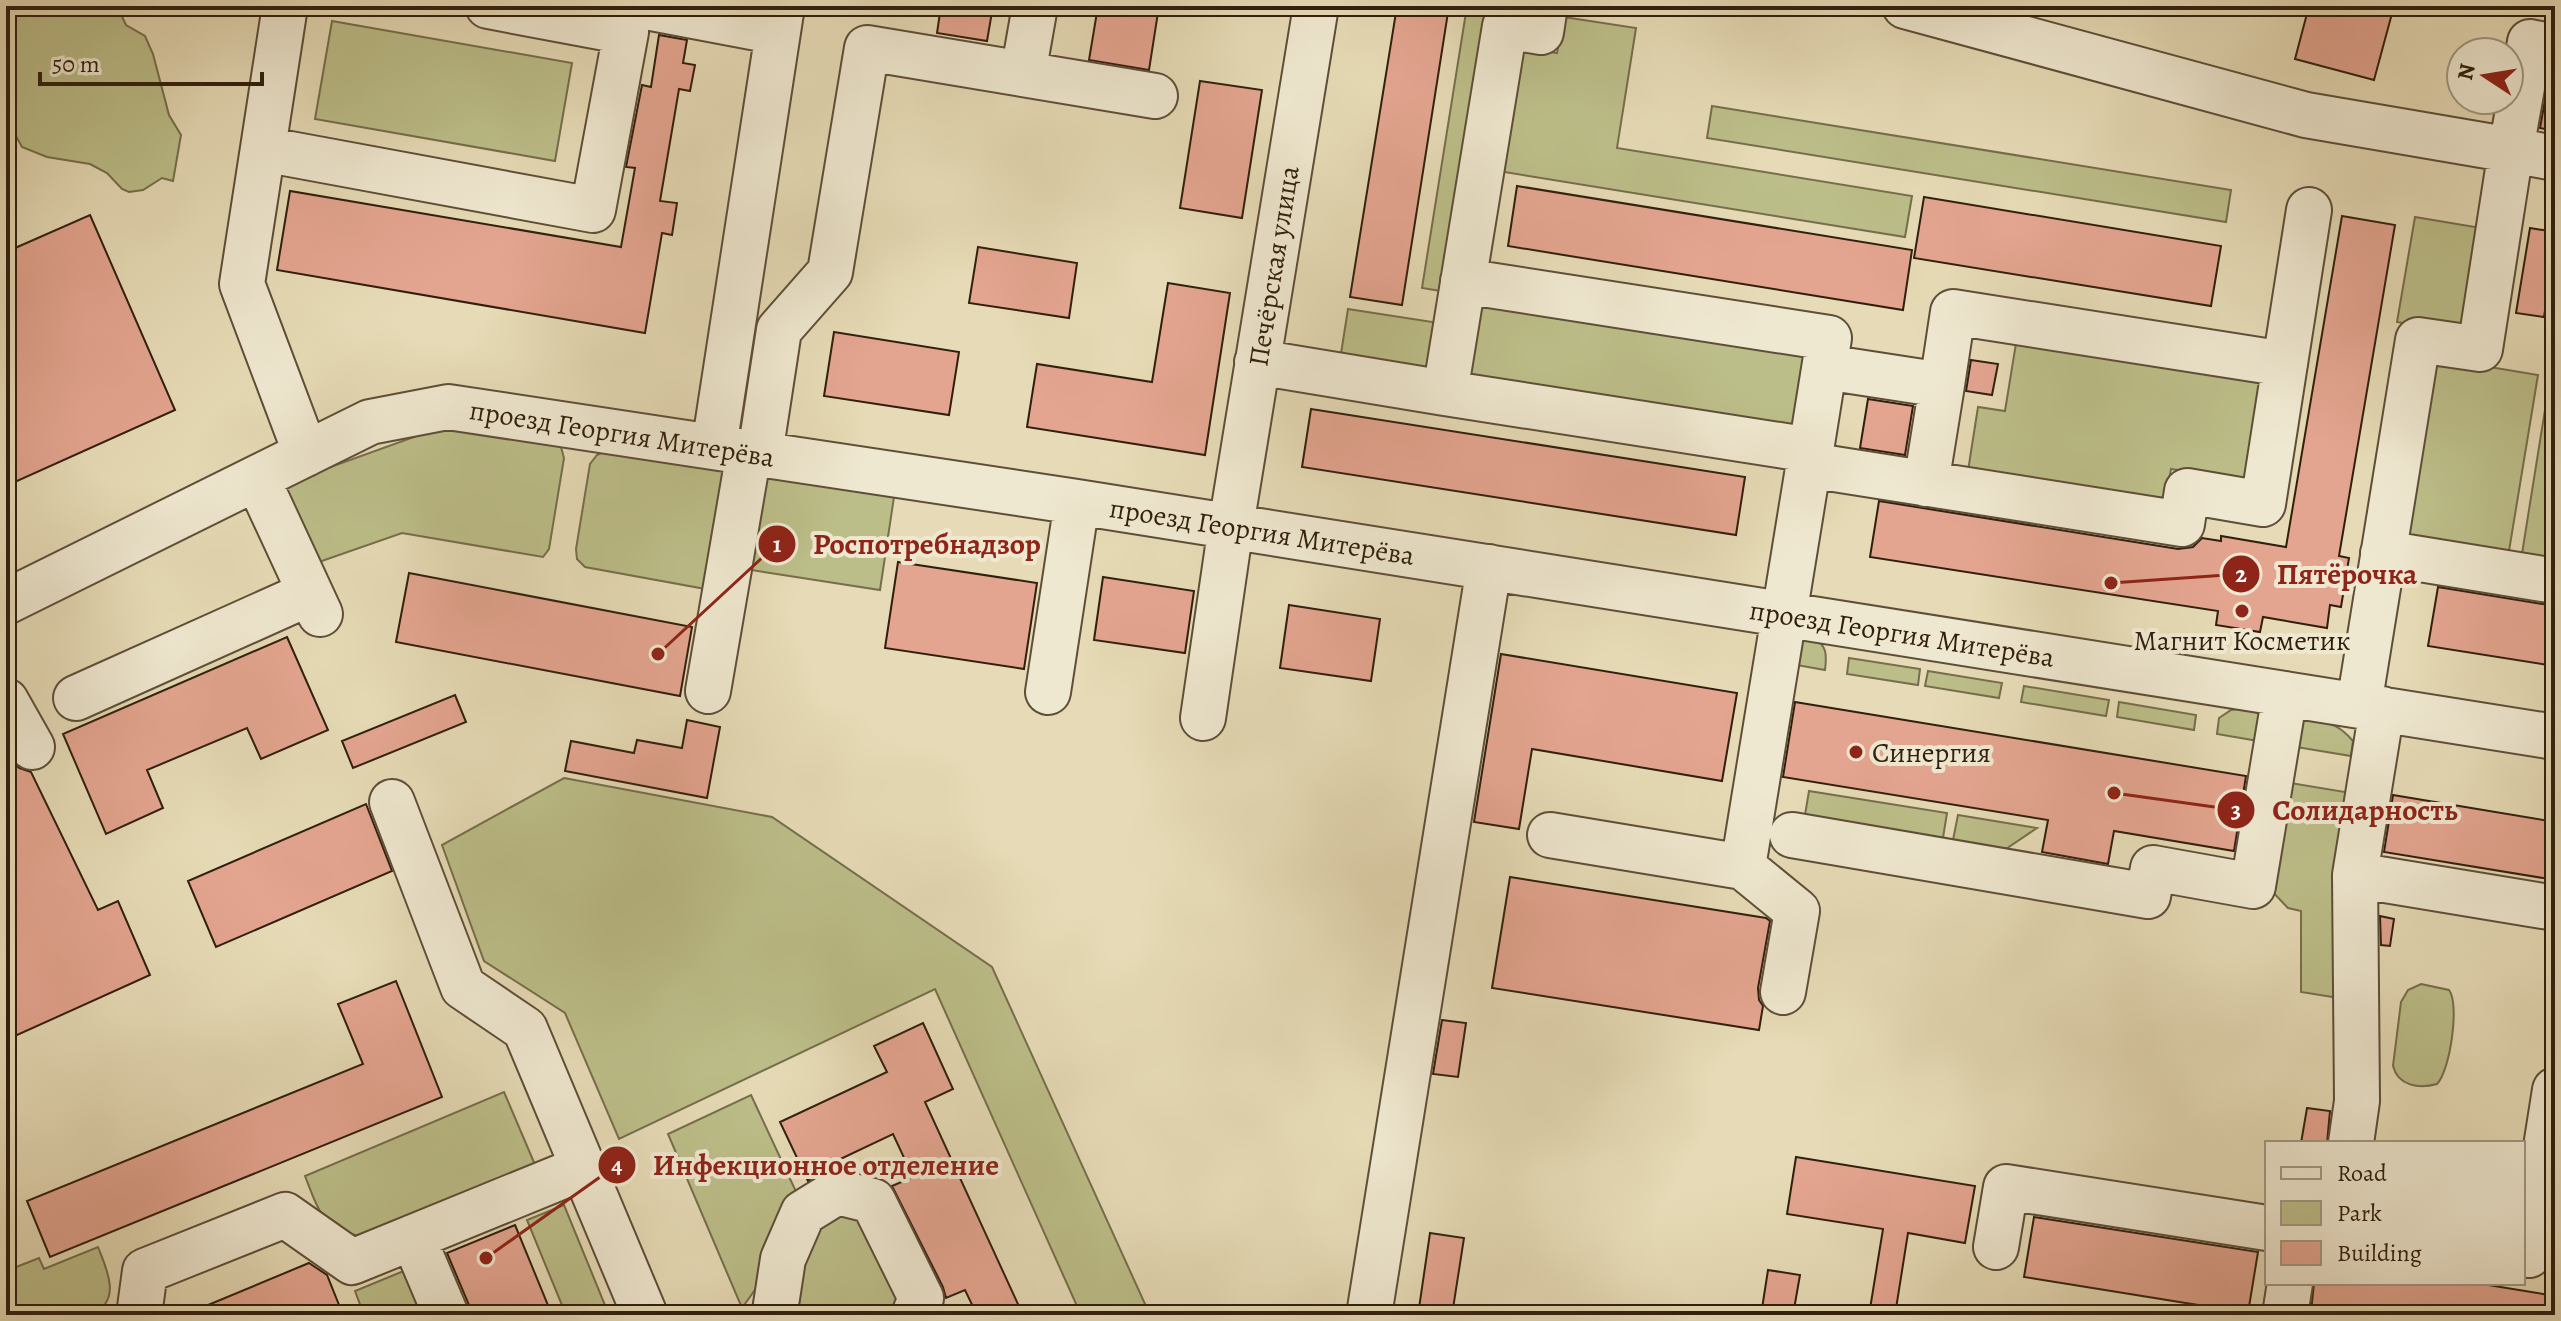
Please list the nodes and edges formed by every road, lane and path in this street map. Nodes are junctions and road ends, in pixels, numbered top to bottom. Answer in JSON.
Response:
{"nodes":[{"id":1,"x":285,"y":6,"type":"edge"},
{"id":2,"x":488,"y":6,"type":"edge"},
{"id":3,"x":1035,"y":6,"type":"edge"},
{"id":4,"x":1316,"y":6,"type":"edge"},
{"id":5,"x":1545,"y":6,"type":"edge"},
{"id":6,"x":1905,"y":6,"type":"edge"},
{"id":7,"x":632,"y":15,"type":"edge"},
{"id":8,"x":780,"y":19,"type":"edge"},
{"id":9,"x":2555,"y":47,"type":"edge"},
{"id":10,"x":1023,"y":74,"type":"junction"},
{"id":11,"x":1155,"y":96,"type":"dead end"},
{"id":12,"x":263,"y":149,"type":"junction"},
{"id":13,"x":2511,"y":150,"type":"junction"},
{"id":14,"x":2555,"y":158,"type":"edge"},
{"id":15,"x":2309,"y":210,"type":"dead end"},
{"id":16,"x":1463,"y":281,"type":"junction"},
{"id":17,"x":1257,"y":362,"type":"junction"},
{"id":18,"x":2285,"y":364,"type":"junction"},
{"id":19,"x":1825,"y":367,"type":"junction"},
{"id":20,"x":1942,"y":385,"type":"junction"},
{"id":21,"x":1445,"y":393,"type":"junction"},
{"id":22,"x":741,"y":451,"type":"junction"},
{"id":23,"x":306,"y":454,"type":"junction"},
{"id":24,"x":1810,"y":458,"type":"junction"},
{"id":25,"x":257,"y":478,"type":"junction"},
{"id":26,"x":1926,"y":484,"type":"junction"},
{"id":27,"x":1077,"y":502,"type":"junction"},
{"id":28,"x":1231,"y":526,"type":"junction"},
{"id":29,"x":2383,"y":553,"type":"junction"},
{"id":30,"x":1489,"y":567,"type":"junction"},
{"id":31,"x":2555,"y":581,"type":"edge"},
{"id":32,"x":6,"y":602,"type":"edge"},
{"id":33,"x":1785,"y":614,"type":"junction"},
{"id":34,"x":708,"y":691,"type":"dead end"},
{"id":35,"x":1048,"y":692,"type":"dead end"},
{"id":36,"x":2285,"y":694,"type":"junction"},
{"id":37,"x":76,"y":698,"type":"dead end"},
{"id":38,"x":6,"y":701,"type":"edge"},
{"id":39,"x":2370,"y":707,"type":"junction"},
{"id":40,"x":1203,"y":718,"type":"dead end"},
{"id":41,"x":2555,"y":737,"type":"edge"},
{"id":42,"x":32,"y":747,"type":"dead end"},
{"id":43,"x":392,"y":802,"type":"dead end"},
{"id":44,"x":1550,"y":835,"type":"dead end"},
{"id":45,"x":1792,"y":835,"type":"dead end"},
{"id":46,"x":1743,"y":867,"type":"junction"},
{"id":47,"x":2355,"y":875,"type":"junction"},
{"id":48,"x":2555,"y":908,"type":"edge"},
{"id":49,"x":1783,"y":992,"type":"dead end"},
{"id":50,"x":2555,"y":1090,"type":"edge"},
{"id":51,"x":2351,"y":1141,"type":"edge"},
{"id":52,"x":585,"y":1167,"type":"junction"},
{"id":53,"x":2265,"y":1228,"type":"edge"},
{"id":54,"x":413,"y":1237,"type":"junction"},
{"id":55,"x":1996,"y":1247,"type":"dead end"},
{"id":56,"x":2525,"y":1254,"type":"edge"},
{"id":57,"x":2290,"y":1285,"type":"edge"},
{"id":58,"x":775,"y":1314,"type":"edge"},
{"id":59,"x":139,"y":1315,"type":"edge"},
{"id":60,"x":446,"y":1315,"type":"edge"},
{"id":61,"x":645,"y":1315,"type":"edge"},
{"id":62,"x":914,"y":1315,"type":"edge"},
{"id":63,"x":1369,"y":1315,"type":"edge"},
{"id":64,"x":2285,"y":1315,"type":"edge"}],
"edges":[{"from":1,"to":12,"type":"street"},
{"from":2,"to":7,"type":"street"},
{"from":3,"to":10,"type":"street"},
{"from":4,"to":17,"type":"street","name":"Печёрская улица"},
{"from":5,"to":16,"type":"street"},
{"from":6,"to":13,"type":"street"},
{"from":7,"to":8,"type":"street"},
{"from":7,"to":12,"type":"street"},
{"from":8,"to":22,"type":"street"},
{"from":9,"to":13,"type":"street"},
{"from":10,"to":11,"type":"street"},
{"from":10,"to":22,"type":"street"},
{"from":12,"to":23,"type":"street"},
{"from":13,"to":14,"type":"street"},
{"from":13,"to":29,"type":"street"},
{"from":15,"to":18,"type":"street"},
{"from":16,"to":19,"type":"street"},
{"from":16,"to":21,"type":"street"},
{"from":17,"to":21,"type":"street"},
{"from":17,"to":28,"type":"street","name":"Печёрская улица"},
{"from":18,"to":20,"type":"street"},
{"from":18,"to":26,"type":"street"},
{"from":19,"to":20,"type":"street"},
{"from":19,"to":24,"type":"street"},
{"from":20,"to":26,"type":"street"},
{"from":21,"to":24,"type":"street"},
{"from":22,"to":23,"type":"street","name":"проезд Георгия Митерёва"},
{"from":22,"to":27,"type":"street","name":"проезд Георгия Митерёва"},
{"from":22,"to":34,"type":"street"},
{"from":23,"to":25,"type":"street","name":"проезд Георгия Митерёва"},
{"from":24,"to":26,"type":"street"},
{"from":24,"to":33,"type":"street"},
{"from":25,"to":32,"type":"street","name":"проезд Георгия Митерёва"},
{"from":25,"to":37,"type":"street"},
{"from":27,"to":28,"type":"street","name":"проезд Георгия Митерёва"},
{"from":27,"to":35,"type":"street"},
{"from":28,"to":30,"type":"street","name":"проезд Георгия Митерёва"},
{"from":28,"to":40,"type":"street","name":"Печёрская улица"},
{"from":29,"to":31,"type":"street"},
{"from":29,"to":39,"type":"street"},
{"from":30,"to":33,"type":"street","name":"проезд Георгия Митерёва"},
{"from":30,"to":63,"type":"street"},
{"from":33,"to":36,"type":"street","name":"проезд Георгия Митерёва"},
{"from":33,"to":46,"type":"street"},
{"from":36,"to":39,"type":"street","name":"проезд Георгия Митерёва"},
{"from":36,"to":45,"type":"street"},
{"from":38,"to":42,"type":"street"},
{"from":39,"to":41,"type":"street","name":"проезд Георгия Митерёва"},
{"from":39,"to":47,"type":"street"},
{"from":43,"to":52,"type":"street"},
{"from":44,"to":46,"type":"street"},
{"from":46,"to":49,"type":"street"},
{"from":47,"to":48,"type":"street"},
{"from":47,"to":51,"type":"street"},
{"from":50,"to":56,"type":"street"},
{"from":52,"to":54,"type":"street"},
{"from":52,"to":61,"type":"street"},
{"from":53,"to":55,"type":"street"},
{"from":54,"to":59,"type":"street"},
{"from":54,"to":60,"type":"street"},
{"from":57,"to":64,"type":"street"},
{"from":58,"to":62,"type":"street"}]}
